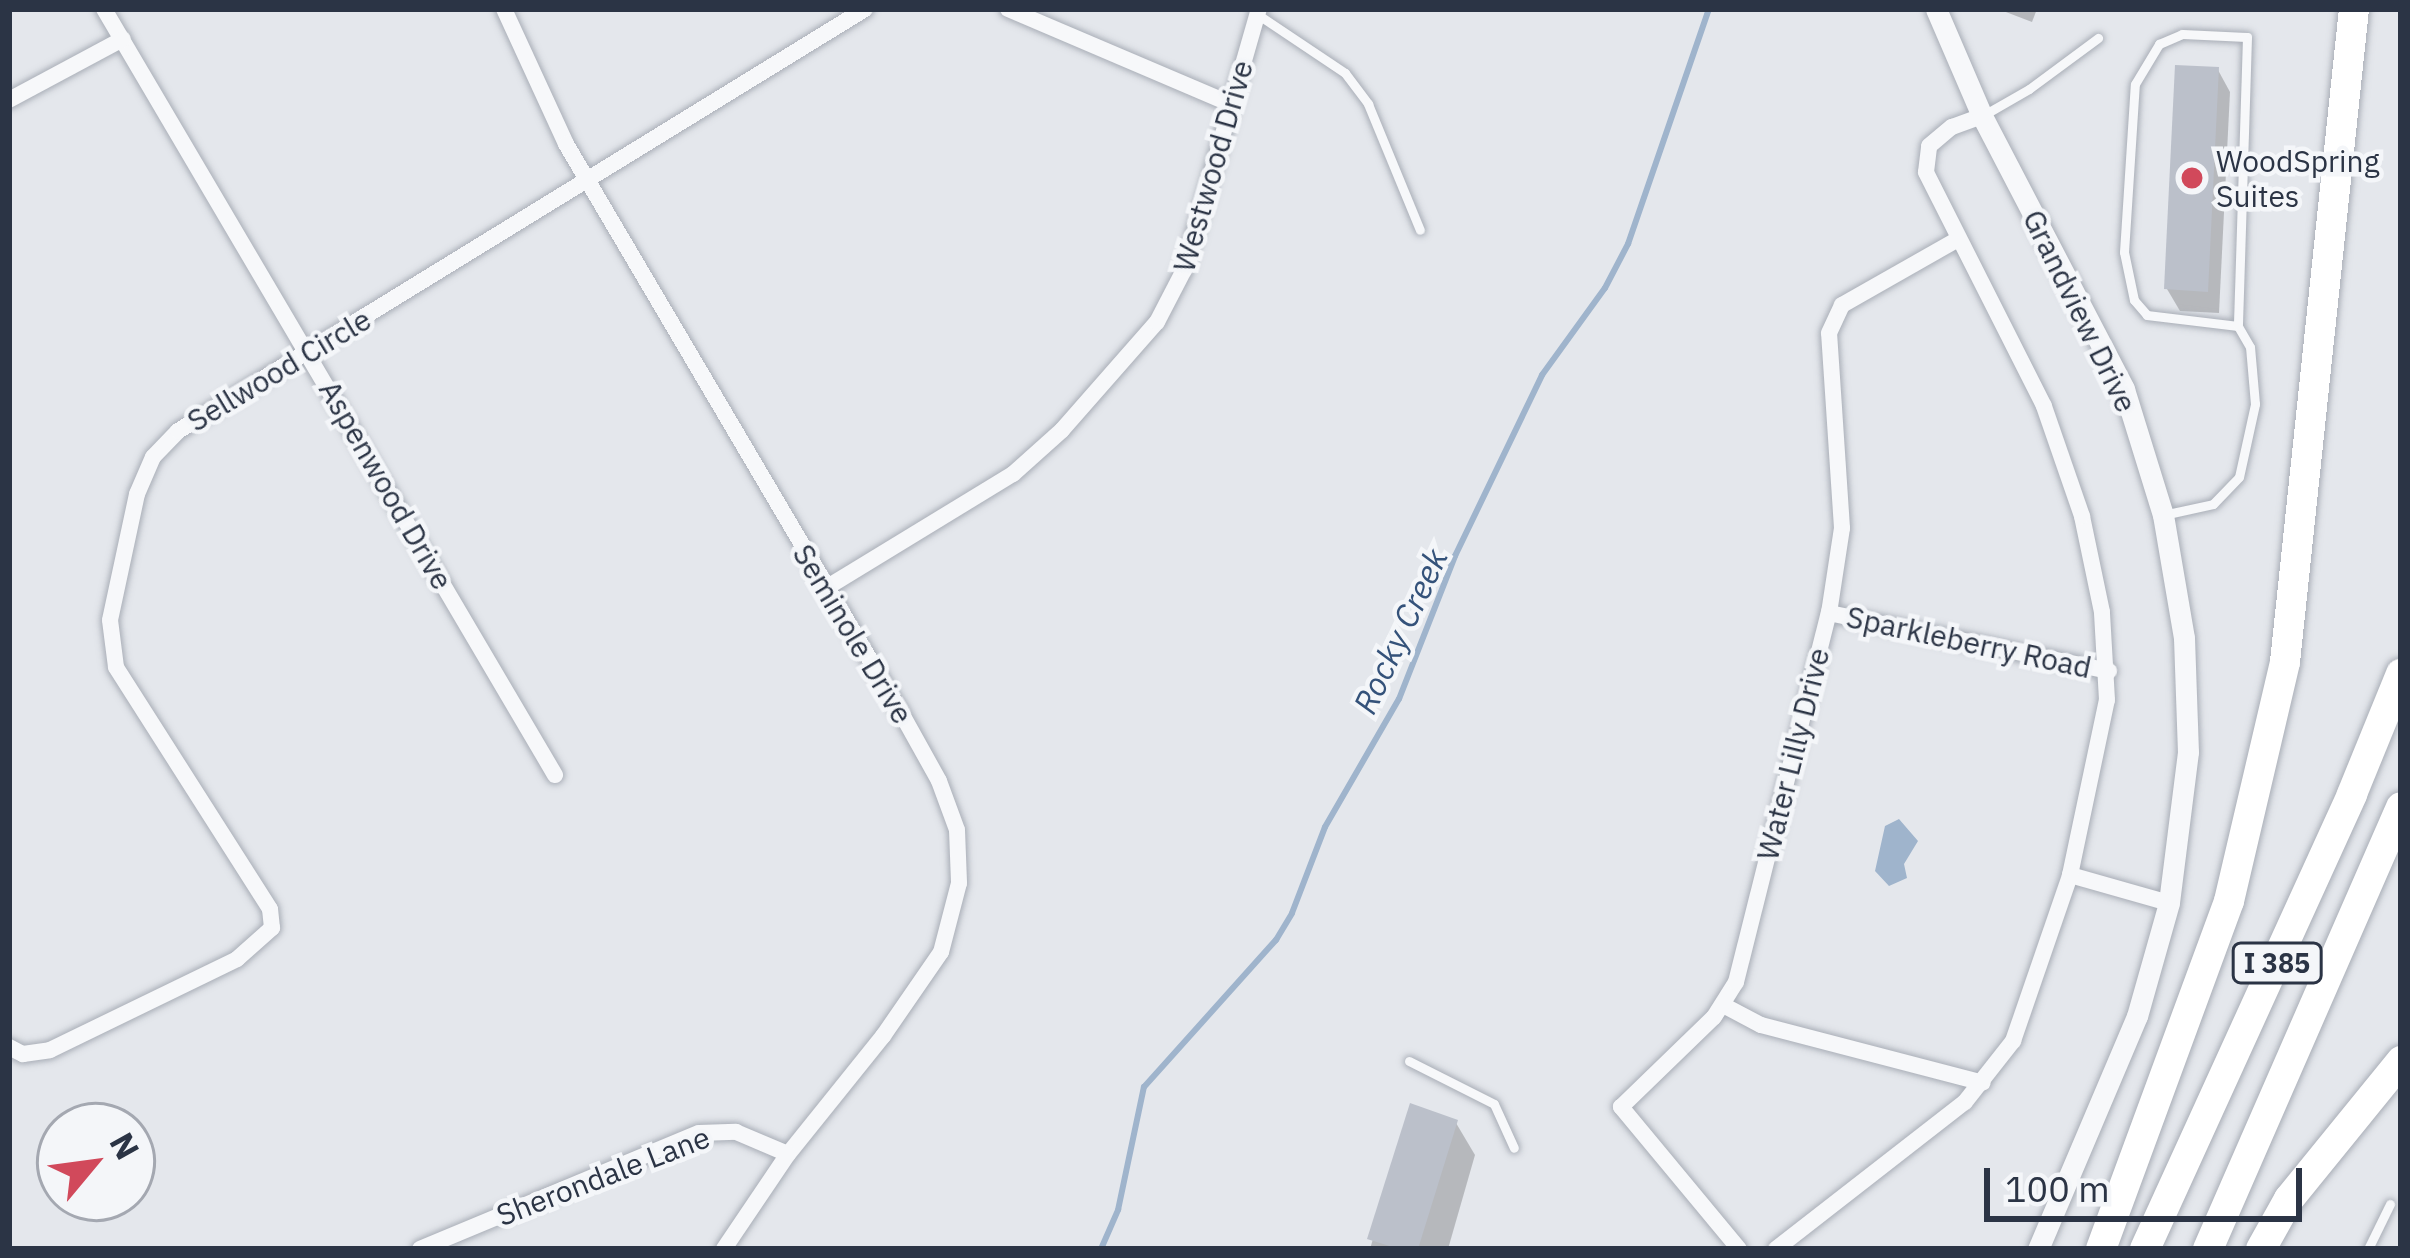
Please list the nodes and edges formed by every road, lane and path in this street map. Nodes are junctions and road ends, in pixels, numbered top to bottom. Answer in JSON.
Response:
{"nodes":[{"id":1,"x":104,"y":9,"type":"edge"},
{"id":2,"x":504,"y":9,"type":"edge"},
{"id":3,"x":865,"y":9,"type":"edge"},
{"id":4,"x":1008,"y":9,"type":"edge"},
{"id":5,"x":1936,"y":9,"type":"edge"},
{"id":6,"x":2354,"y":9,"type":"edge"},
{"id":7,"x":1258,"y":11,"type":"edge"},
{"id":8,"x":2098,"y":38,"type":"dead end"},
{"id":9,"x":122,"y":40,"type":"junction"},
{"id":10,"x":9,"y":100,"type":"edge"},
{"id":11,"x":1231,"y":104,"type":"junction"},
{"id":12,"x":1982,"y":116,"type":"junction"},
{"id":13,"x":588,"y":183,"type":"junction"},
{"id":14,"x":1420,"y":230,"type":"dead end"},
{"id":15,"x":1958,"y":239,"type":"junction"},
{"id":16,"x":2238,"y":326,"type":"junction"},
{"id":17,"x":308,"y":352,"type":"junction"},
{"id":18,"x":2163,"y":515,"type":"junction"},
{"id":19,"x":826,"y":588,"type":"junction"},
{"id":20,"x":1829,"y":613,"type":"junction"},
{"id":21,"x":2108,"y":671,"type":"junction"},
{"id":22,"x":2401,"y":674,"type":"edge"},
{"id":23,"x":556,"y":775,"type":"dead end"},
{"id":24,"x":2401,"y":807,"type":"edge"},
{"id":25,"x":2070,"y":875,"type":"junction"},
{"id":26,"x":2170,"y":904,"type":"junction"},
{"id":27,"x":1724,"y":1005,"type":"junction"},
{"id":28,"x":9,"y":1047,"type":"edge"},
{"id":29,"x":1409,"y":1061,"type":"dead end"},
{"id":30,"x":2401,"y":1061,"type":"edge"},
{"id":31,"x":1983,"y":1083,"type":"junction"},
{"id":32,"x":1514,"y":1148,"type":"dead end"},
{"id":33,"x":788,"y":1154,"type":"junction"},
{"id":34,"x":2390,"y":1204,"type":"dead end"},
{"id":35,"x":419,"y":1249,"type":"edge"},
{"id":36,"x":724,"y":1249,"type":"edge"},
{"id":37,"x":1739,"y":1249,"type":"edge"},
{"id":38,"x":1776,"y":1249,"type":"edge"},
{"id":39,"x":2038,"y":1249,"type":"edge"},
{"id":40,"x":2101,"y":1249,"type":"edge"},
{"id":41,"x":2145,"y":1249,"type":"edge"},
{"id":42,"x":2208,"y":1249,"type":"edge"},
{"id":43,"x":2261,"y":1249,"type":"edge"},
{"id":44,"x":2368,"y":1249,"type":"edge"}],
"edges":[{"from":1,"to":9,"type":"street","name":"Aspenwood Drive"},
{"from":2,"to":13,"type":"street","name":"Seminole Drive"},
{"from":3,"to":13,"type":"street","name":"Sellwood Circle"},
{"from":4,"to":11,"type":"street"},
{"from":5,"to":12,"type":"street","name":"Grandview Drive"},
{"from":6,"to":40,"type":"highway"},
{"from":7,"to":11,"type":"street","name":"Westwood Drive"},
{"from":7,"to":14,"type":"lane"},
{"from":8,"to":12,"type":"lane"},
{"from":9,"to":10,"type":"street"},
{"from":9,"to":17,"type":"street","name":"Aspenwood Drive"},
{"from":11,"to":19,"type":"street","name":"Westwood Drive"},
{"from":12,"to":15,"type":"street"},
{"from":12,"to":18,"type":"street","name":"Grandview Drive"},
{"from":13,"to":17,"type":"street","name":"Sellwood Circle"},
{"from":13,"to":19,"type":"street","name":"Seminole Drive"},
{"from":15,"to":20,"type":"street","name":"Water Lilly Drive"},
{"from":15,"to":21,"type":"street"},
{"from":16,"to":16,"type":"lane"},
{"from":16,"to":18,"type":"lane"},
{"from":17,"to":23,"type":"street","name":"Aspenwood Drive"},
{"from":17,"to":28,"type":"street","name":"Sellwood Circle"},
{"from":18,"to":26,"type":"street","name":"Grandview Drive"},
{"from":19,"to":33,"type":"street","name":"Seminole Drive"},
{"from":20,"to":21,"type":"street","name":"Sparkleberry Road"},
{"from":20,"to":27,"type":"street","name":"Water Lilly Drive"},
{"from":21,"to":25,"type":"street"},
{"from":22,"to":41,"type":"highway","number":"I 385"},
{"from":24,"to":42,"type":"highway","number":"I 385"},
{"from":25,"to":26,"type":"street"},
{"from":25,"to":31,"type":"street"},
{"from":26,"to":39,"type":"street","name":"Grandview Drive"},
{"from":27,"to":31,"type":"street"},
{"from":27,"to":37,"type":"street","name":"Water Lilly Drive"},
{"from":29,"to":32,"type":"lane"},
{"from":30,"to":43,"type":"highway"},
{"from":31,"to":38,"type":"street"},
{"from":33,"to":35,"type":"street","name":"Sherondale Lane"},
{"from":33,"to":36,"type":"street","name":"Seminole Drive"},
{"from":34,"to":44,"type":"lane"}]}
